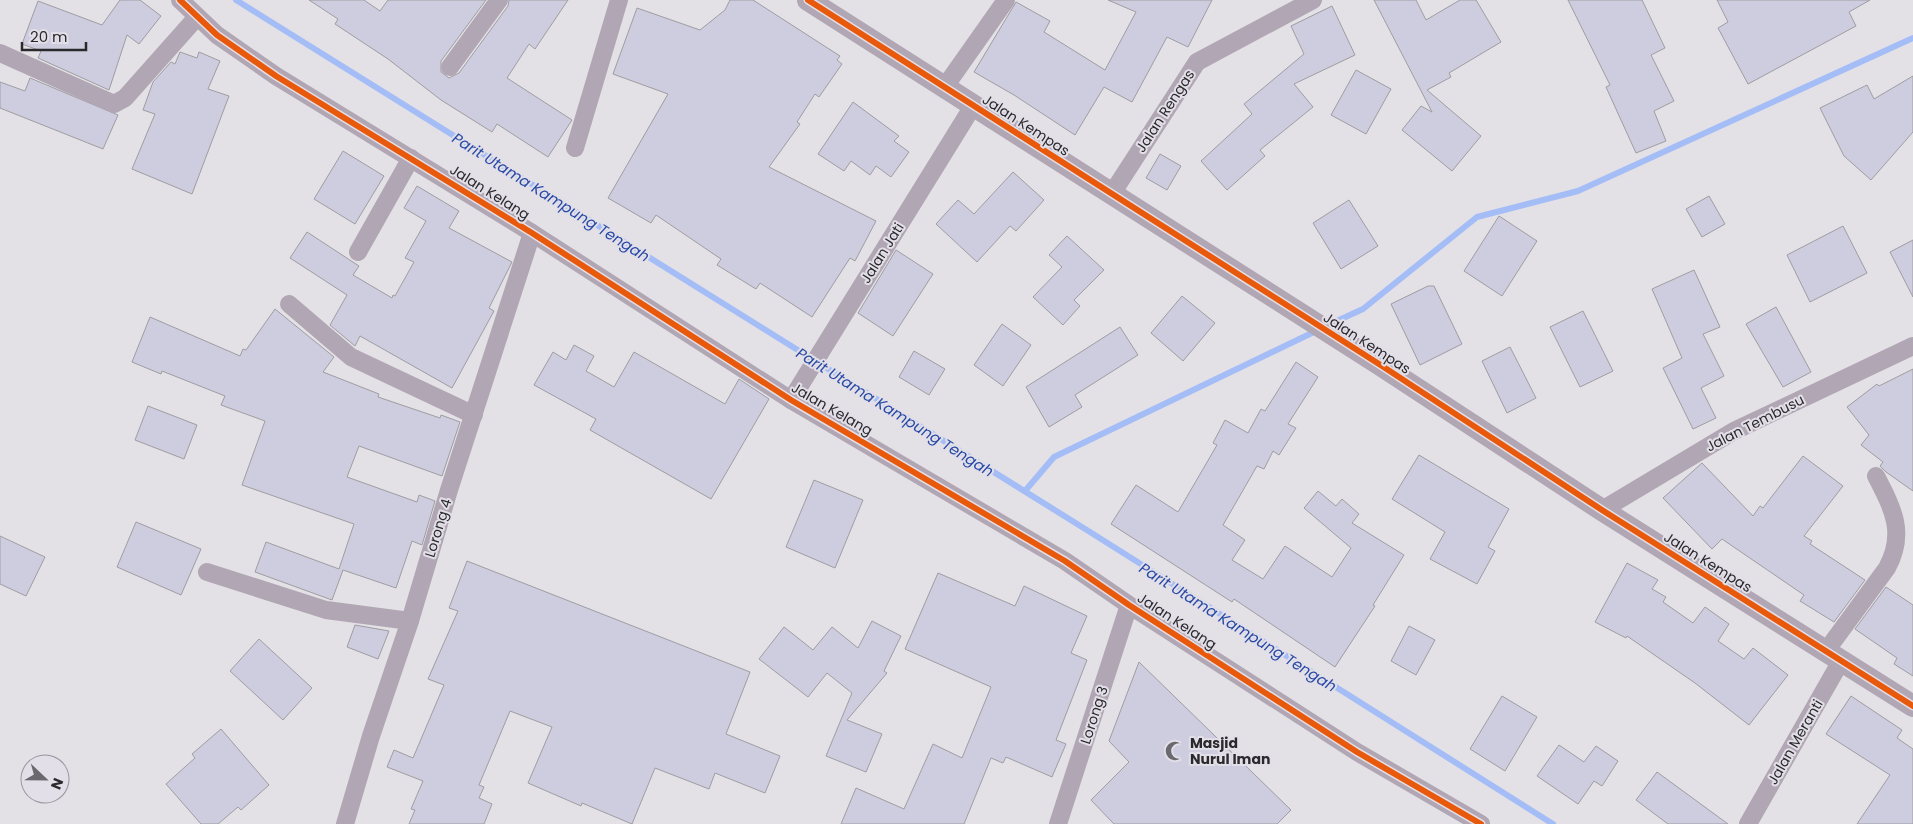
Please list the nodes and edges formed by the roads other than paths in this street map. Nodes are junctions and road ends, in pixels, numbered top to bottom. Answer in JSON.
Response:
{"nodes":[{"id":1,"x":180,"y":0,"type":"edge"},
{"id":2,"x":499,"y":0,"type":"edge"},
{"id":3,"x":619,"y":0,"type":"edge"},
{"id":4,"x":808,"y":0,"type":"edge"},
{"id":5,"x":1006,"y":0,"type":"edge"},
{"id":6,"x":1313,"y":0,"type":"edge"},
{"id":7,"x":197,"y":17,"type":"junction"},
{"id":8,"x":0,"y":53,"type":"edge"},
{"id":9,"x":450,"y":67,"type":"dead end"},
{"id":10,"x":944,"y":88,"type":"junction"},
{"id":11,"x":973,"y":106,"type":"junction"},
{"id":12,"x":575,"y":148,"type":"dead end"},
{"id":13,"x":411,"y":158,"type":"junction"},
{"id":14,"x":1111,"y":195,"type":"junction"},
{"id":15,"x":532,"y":233,"type":"junction"},
{"id":16,"x":358,"y":252,"type":"dead end"},
{"id":17,"x":289,"y":304,"type":"dead end"},
{"id":18,"x":1913,"y":346,"type":"edge"},
{"id":19,"x":791,"y":400,"type":"junction"},
{"id":20,"x":474,"y":415,"type":"junction"},
{"id":21,"x":1876,"y":476,"type":"dead end"},
{"id":22,"x":1602,"y":510,"type":"junction"},
{"id":23,"x":206,"y":572,"type":"dead end"},
{"id":24,"x":1129,"y":605,"type":"junction"},
{"id":25,"x":410,"y":621,"type":"junction"},
{"id":26,"x":1833,"y":656,"type":"junction"},
{"id":27,"x":1913,"y":706,"type":"edge"},
{"id":28,"x":345,"y":824,"type":"edge"},
{"id":29,"x":1058,"y":824,"type":"edge"},
{"id":30,"x":1481,"y":824,"type":"edge"},
{"id":31,"x":1748,"y":824,"type":"edge"}],
"edges":[{"from":1,"to":7,"type":"street","name":"Jalan Kelang"},
{"from":2,"to":9,"type":"street"},
{"from":3,"to":12,"type":"street"},
{"from":4,"to":10,"type":"street","name":"Jalan Kempas"},
{"from":5,"to":10,"type":"street"},
{"from":6,"to":14,"type":"street","name":"Jalan Rengas"},
{"from":7,"to":8,"type":"street"},
{"from":7,"to":13,"type":"street","name":"Jalan Kelang"},
{"from":10,"to":11,"type":"street","name":"Jalan Kempas"},
{"from":11,"to":14,"type":"street","name":"Jalan Kempas"},
{"from":11,"to":19,"type":"street","name":"Jalan Jati"},
{"from":13,"to":15,"type":"street","name":"Jalan Kelang"},
{"from":13,"to":16,"type":"street"},
{"from":14,"to":22,"type":"street","name":"Jalan Kempas"},
{"from":15,"to":19,"type":"street","name":"Jalan Kelang"},
{"from":15,"to":20,"type":"street","name":"Lorong 4"},
{"from":17,"to":20,"type":"street"},
{"from":18,"to":22,"type":"street","name":"Jalan Tembusu"},
{"from":19,"to":24,"type":"street","name":"Jalan Kelang"},
{"from":20,"to":25,"type":"street","name":"Lorong 4"},
{"from":21,"to":26,"type":"street","name":"Jalan Meranti"},
{"from":22,"to":26,"type":"street","name":"Jalan Kempas"},
{"from":23,"to":25,"type":"street"},
{"from":24,"to":29,"type":"street","name":"Lorong 3"},
{"from":24,"to":30,"type":"street","name":"Jalan Kelang"},
{"from":25,"to":28,"type":"street","name":"Lorong 4"},
{"from":26,"to":27,"type":"street","name":"Jalan Kempas"},
{"from":26,"to":31,"type":"street","name":"Jalan Meranti"}]}
